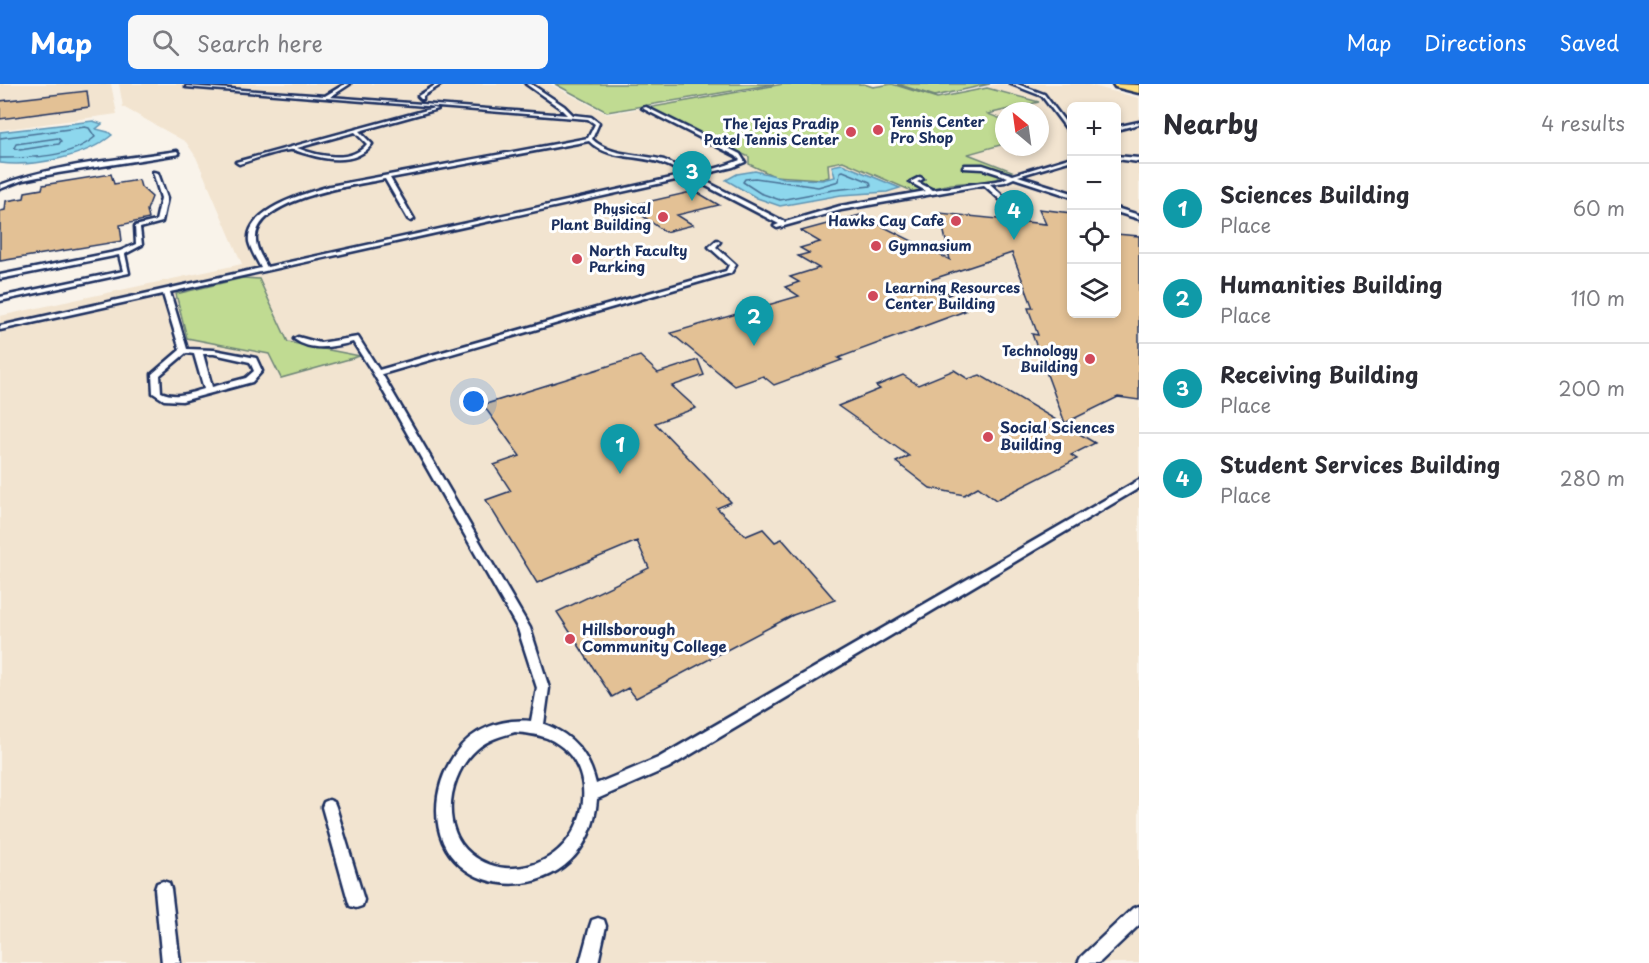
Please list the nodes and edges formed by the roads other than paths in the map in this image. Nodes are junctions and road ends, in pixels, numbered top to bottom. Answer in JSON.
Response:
{"nodes":[{"id":1,"x":348,"y":84,"type":"edge"},
{"id":2,"x":440,"y":84,"type":"edge"},
{"id":3,"x":528,"y":84,"type":"edge"},
{"id":4,"x":1013,"y":84,"type":"edge"},
{"id":5,"x":1119,"y":84,"type":"edge"},
{"id":6,"x":189,"y":87,"type":"dead end"},
{"id":7,"x":1139,"y":89,"type":"edge"},
{"id":8,"x":325,"y":98,"type":"junction"},
{"id":9,"x":422,"y":98,"type":"dead end"},
{"id":10,"x":456,"y":102,"type":"dead end"},
{"id":11,"x":441,"y":107,"type":"junction"},
{"id":12,"x":453,"y":108,"type":"junction"},
{"id":13,"x":644,"y":108,"type":"dead end"},
{"id":14,"x":513,"y":113,"type":"junction"},
{"id":15,"x":572,"y":117,"type":"junction"},
{"id":16,"x":507,"y":119,"type":"dead end"},
{"id":17,"x":1139,"y":123,"type":"edge"},
{"id":18,"x":1124,"y":127,"type":"junction"},
{"id":19,"x":1121,"y":128,"type":"edge"},
{"id":20,"x":1067,"y":129,"type":"edge"},
{"id":21,"x":1139,"y":130,"type":"edge"},
{"id":22,"x":356,"y":131,"type":"junction"},
{"id":23,"x":590,"y":139,"type":"junction"},
{"id":24,"x":293,"y":148,"type":"junction"},
{"id":25,"x":365,"y":150,"type":"junction"},
{"id":26,"x":177,"y":153,"type":"dead end"},
{"id":27,"x":373,"y":154,"type":"dead end"},
{"id":28,"x":1121,"y":158,"type":"edge"},
{"id":29,"x":1067,"y":159,"type":"edge"},
{"id":30,"x":1139,"y":160,"type":"edge"},
{"id":31,"x":239,"y":162,"type":"dead end"},
{"id":32,"x":965,"y":167,"type":"dead end"},
{"id":33,"x":155,"y":173,"type":"dead end"},
{"id":34,"x":689,"y":175,"type":"junction"},
{"id":35,"x":386,"y":177,"type":"junction"},
{"id":36,"x":1015,"y":177,"type":"junction"},
{"id":37,"x":920,"y":179,"type":"dead end"},
{"id":38,"x":987,"y":185,"type":"junction"},
{"id":39,"x":0,"y":187,"type":"edge"},
{"id":40,"x":934,"y":192,"type":"junction"},
{"id":41,"x":1067,"y":194,"type":"edge"},
{"id":42,"x":1121,"y":212,"type":"edge"},
{"id":43,"x":1013,"y":214,"type":"dead end"},
{"id":44,"x":1139,"y":217,"type":"edge"},
{"id":45,"x":411,"y":219,"type":"dead end"},
{"id":46,"x":784,"y":224,"type":"junction"},
{"id":47,"x":774,"y":227,"type":"dead end"},
{"id":48,"x":717,"y":242,"type":"dead end"},
{"id":49,"x":122,"y":253,"type":"junction"},
{"id":50,"x":265,"y":269,"type":"junction"},
{"id":51,"x":0,"y":277,"type":"edge"},
{"id":52,"x":166,"y":291,"type":"junction"},
{"id":53,"x":0,"y":299,"type":"edge"},
{"id":54,"x":0,"y":328,"type":"edge"},
{"id":55,"x":298,"y":339,"type":"dead end"},
{"id":56,"x":184,"y":351,"type":"junction"},
{"id":57,"x":198,"y":352,"type":"junction"},
{"id":58,"x":377,"y":373,"type":"junction"},
{"id":59,"x":209,"y":391,"type":"junction"},
{"id":60,"x":1139,"y":483,"type":"edge"},
{"id":61,"x":537,"y":728,"type":"junction"},
{"id":62,"x":591,"y":794,"type":"junction"},
{"id":63,"x":329,"y":807,"type":"dead end"},
{"id":64,"x":163,"y":889,"type":"dead end"},
{"id":65,"x":356,"y":900,"type":"dead end"},
{"id":66,"x":1137,"y":921,"type":"edge"},
{"id":67,"x":598,"y":926,"type":"dead end"},
{"id":68,"x":171,"y":963,"type":"edge"},
{"id":69,"x":589,"y":963,"type":"edge"},
{"id":70,"x":1087,"y":963,"type":"edge"}],
"edges":[{"from":1,"to":8,"type":"lane"},
{"from":2,"to":9,"type":"lane"},
{"from":3,"to":15,"type":"lane"},
{"from":4,"to":20,"type":"lane"},
{"from":5,"to":7,"type":"main road"},
{"from":6,"to":8,"type":"lane"},
{"from":8,"to":11,"type":"lane"},
{"from":10,"to":12,"type":"lane"},
{"from":11,"to":12,"type":"lane"},
{"from":11,"to":22,"type":"lane"},
{"from":12,"to":14,"type":"lane"},
{"from":13,"to":34,"type":"lane"},
{"from":14,"to":15,"type":"lane"},
{"from":14,"to":16,"type":"lane"},
{"from":15,"to":23,"type":"lane"},
{"from":17,"to":18,"type":"lane"},
{"from":18,"to":19,"type":"lane"},
{"from":18,"to":21,"type":"lane"},
{"from":22,"to":24,"type":"lane"},
{"from":22,"to":25,"type":"lane"},
{"from":23,"to":34,"type":"lane"},
{"from":23,"to":35,"type":"lane"},
{"from":24,"to":25,"type":"lane"},
{"from":24,"to":31,"type":"lane"},
{"from":25,"to":27,"type":"lane"},
{"from":26,"to":39,"type":"lane"},
{"from":28,"to":30,"type":"lane"},
{"from":29,"to":36,"type":"lane"},
{"from":32,"to":36,"type":"lane"},
{"from":33,"to":49,"type":"lane"},
{"from":34,"to":46,"type":"lane"},
{"from":34,"to":50,"type":"lane"},
{"from":35,"to":45,"type":"lane"},
{"from":35,"to":50,"type":"lane"},
{"from":36,"to":38,"type":"lane"},
{"from":36,"to":41,"type":"lane"},
{"from":37,"to":40,"type":"lane"},
{"from":38,"to":40,"type":"lane"},
{"from":38,"to":43,"type":"lane"},
{"from":40,"to":46,"type":"lane"},
{"from":42,"to":44,"type":"lane"},
{"from":46,"to":47,"type":"lane"},
{"from":48,"to":58,"type":"lane"},
{"from":49,"to":51,"type":"lane"},
{"from":49,"to":53,"type":"lane"},
{"from":50,"to":52,"type":"lane"},
{"from":52,"to":54,"type":"lane"},
{"from":52,"to":56,"type":"lane"},
{"from":55,"to":58,"type":"lane"},
{"from":56,"to":57,"type":"lane"},
{"from":56,"to":59,"type":"lane"},
{"from":57,"to":59,"type":"lane"},
{"from":57,"to":59,"type":"lane"},
{"from":58,"to":61,"type":"lane"},
{"from":60,"to":62,"type":"lane"},
{"from":61,"to":62,"type":"lane"},
{"from":61,"to":62,"type":"lane"},
{"from":63,"to":65,"type":"lane"},
{"from":64,"to":68,"type":"lane"},
{"from":66,"to":70,"type":"lane"},
{"from":67,"to":69,"type":"lane"}]}
